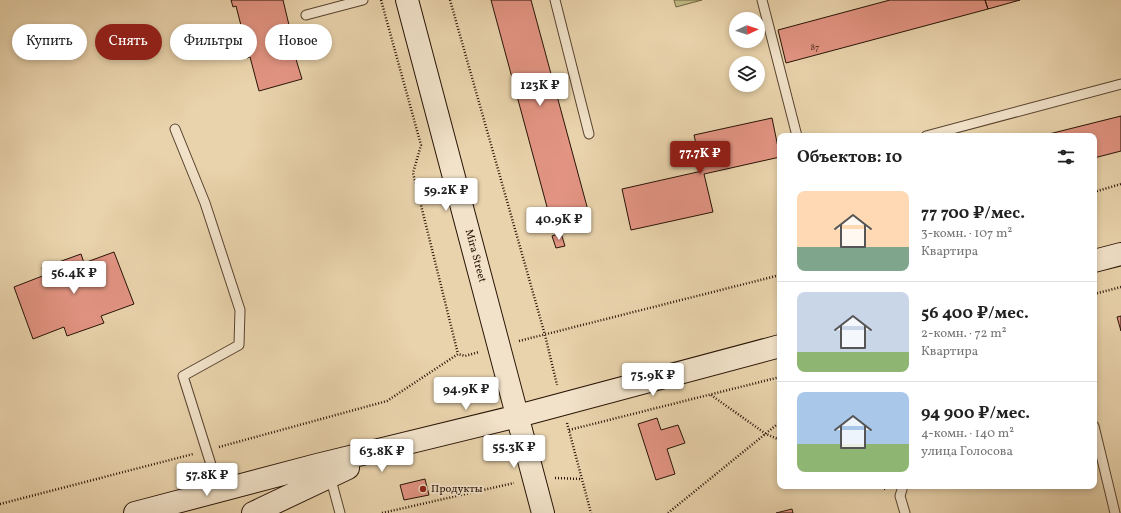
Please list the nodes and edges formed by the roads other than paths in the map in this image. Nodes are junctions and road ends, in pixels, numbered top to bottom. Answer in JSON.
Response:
{"nodes":[{"id":1,"x":363,"y":0,"type":"edge"},
{"id":2,"x":407,"y":0,"type":"edge"},
{"id":3,"x":555,"y":0,"type":"edge"},
{"id":4,"x":762,"y":0,"type":"edge"},
{"id":5,"x":306,"y":15,"type":"dead end"},
{"id":6,"x":1121,"y":84,"type":"edge"},
{"id":7,"x":175,"y":129,"type":"dead end"},
{"id":8,"x":796,"y":133,"type":"edge"},
{"id":9,"x":937,"y":133,"type":"edge"},
{"id":10,"x":589,"y":134,"type":"dead end"},
{"id":11,"x":1121,"y":254,"type":"edge"},
{"id":12,"x":1097,"y":260,"type":"edge"},
{"id":13,"x":777,"y":347,"type":"edge"},
{"id":14,"x":518,"y":416,"type":"junction"},
{"id":15,"x":1097,"y":438,"type":"edge"},
{"id":16,"x":422,"y":439,"type":"junction"},
{"id":17,"x":330,"y":475,"type":"junction"},
{"id":18,"x":902,"y":489,"type":"edge"},
{"id":19,"x":219,"y":490,"type":"junction"},
{"id":20,"x":192,"y":506,"type":"edge"},
{"id":21,"x":135,"y":513,"type":"edge"},
{"id":22,"x":253,"y":513,"type":"edge"},
{"id":23,"x":340,"y":513,"type":"edge"},
{"id":24,"x":544,"y":513,"type":"edge"},
{"id":25,"x":905,"y":513,"type":"edge"},
{"id":26,"x":1115,"y":513,"type":"edge"}],
"edges":[{"from":1,"to":5,"type":"lane"},
{"from":2,"to":14,"type":"main road","name":"Mira Street"},
{"from":3,"to":10,"type":"lane"},
{"from":4,"to":8,"type":"lane"},
{"from":6,"to":9,"type":"lane"},
{"from":7,"to":19,"type":"lane"},
{"from":11,"to":12,"type":"main road"},
{"from":13,"to":14,"type":"main road"},
{"from":14,"to":16,"type":"main road"},
{"from":14,"to":24,"type":"main road","name":"Mira Street"},
{"from":15,"to":26,"type":"lane"},
{"from":16,"to":17,"type":"main road"},
{"from":16,"to":19,"type":"main road"},
{"from":17,"to":22,"type":"main road"},
{"from":17,"to":23,"type":"lane"},
{"from":18,"to":25,"type":"lane"},
{"from":19,"to":20,"type":"main road"},
{"from":20,"to":21,"type":"main road"}]}
